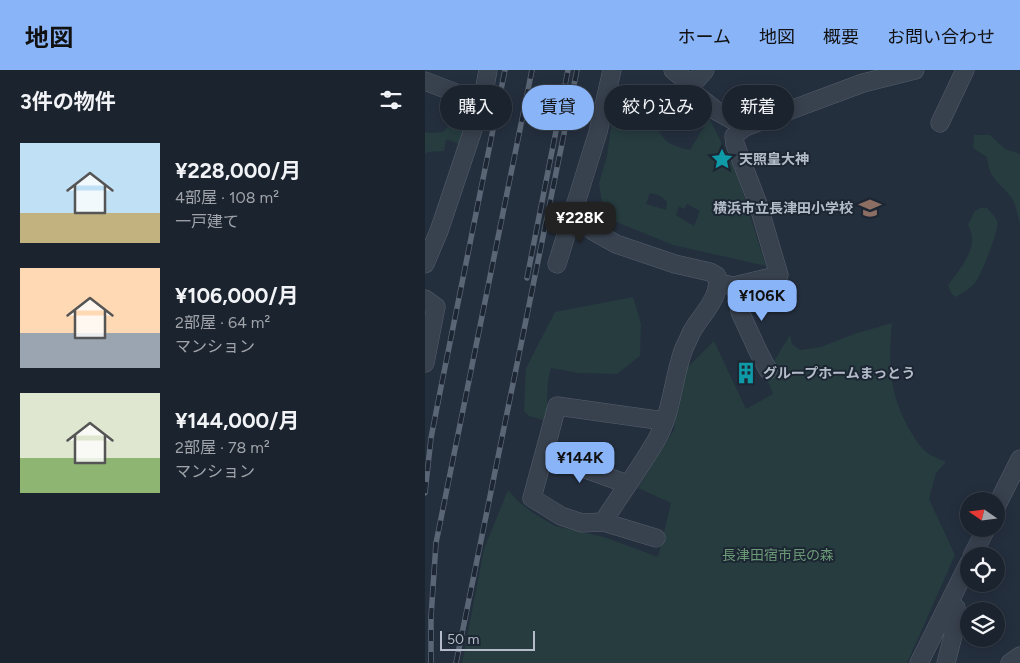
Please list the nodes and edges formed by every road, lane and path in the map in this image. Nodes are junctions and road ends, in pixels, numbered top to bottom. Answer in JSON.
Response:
{"nodes":[{"id":1,"x":488,"y":70,"type":"edge"},
{"id":2,"x":612,"y":70,"type":"edge"},
{"id":3,"x":673,"y":70,"type":"edge"},
{"id":4,"x":705,"y":70,"type":"edge"},
{"id":5,"x":915,"y":70,"type":"edge"},
{"id":6,"x":965,"y":70,"type":"edge"},
{"id":7,"x":425,"y":80,"type":"edge"},
{"id":8,"x":485,"y":85,"type":"edge"},
{"id":9,"x":692,"y":85,"type":"joint"},
{"id":10,"x":440,"y":86,"type":"edge"},
{"id":11,"x":794,"y":109,"type":"edge"},
{"id":12,"x":941,"y":124,"type":"dead end"},
{"id":13,"x":471,"y":130,"type":"edge"},
{"id":14,"x":741,"y":130,"type":"edge"},
{"id":15,"x":572,"y":215,"type":"junction"},
{"id":16,"x":432,"y":229,"type":"edge"},
{"id":17,"x":425,"y":264,"type":"edge"},
{"id":18,"x":557,"y":264,"type":"dead end"},
{"id":19,"x":727,"y":284,"type":"junction"},
{"id":20,"x":425,"y":299,"type":"edge"},
{"id":21,"x":425,"y":363,"type":"edge"},
{"id":22,"x":768,"y":370,"type":"dead end"},
{"id":23,"x":664,"y":421,"type":"junction"},
{"id":24,"x":544,"y":454,"type":"junction"},
{"id":25,"x":1020,"y":459,"type":"edge"},
{"id":26,"x":627,"y":484,"type":"junction"},
{"id":27,"x":1004,"y":492,"type":"edge"},
{"id":28,"x":603,"y":522,"type":"junction"},
{"id":29,"x":656,"y":538,"type":"dead end"},
{"id":30,"x":960,"y":581,"type":"edge"},
{"id":31,"x":949,"y":603,"type":"junction"},
{"id":32,"x":1020,"y":656,"type":"edge"},
{"id":33,"x":919,"y":663,"type":"edge"},
{"id":34,"x":946,"y":663,"type":"edge"},
{"id":35,"x":1010,"y":663,"type":"edge"}],
"edges":[{"from":1,"to":8,"type":"street"},
{"from":2,"to":15,"type":"street"},
{"from":3,"to":9,"type":"street"},
{"from":4,"to":9,"type":"street"},
{"from":5,"to":11,"type":"street"},
{"from":6,"to":12,"type":"street"},
{"from":7,"to":10,"type":"street"},
{"from":13,"to":16,"type":"street"},
{"from":14,"to":19,"type":"street"},
{"from":15,"to":18,"type":"street"},
{"from":15,"to":19,"type":"street"},
{"from":16,"to":17,"type":"street"},
{"from":19,"to":22,"type":"street"},
{"from":19,"to":23,"type":"street"},
{"from":20,"to":21,"type":"street"},
{"from":23,"to":24,"type":"street"},
{"from":23,"to":26,"type":"street"},
{"from":24,"to":26,"type":"street"},
{"from":24,"to":28,"type":"street"},
{"from":25,"to":27,"type":"street"},
{"from":26,"to":28,"type":"street"},
{"from":28,"to":29,"type":"street"},
{"from":30,"to":31,"type":"street"},
{"from":31,"to":33,"type":"street"},
{"from":31,"to":34,"type":"street"},
{"from":32,"to":35,"type":"street"}]}
